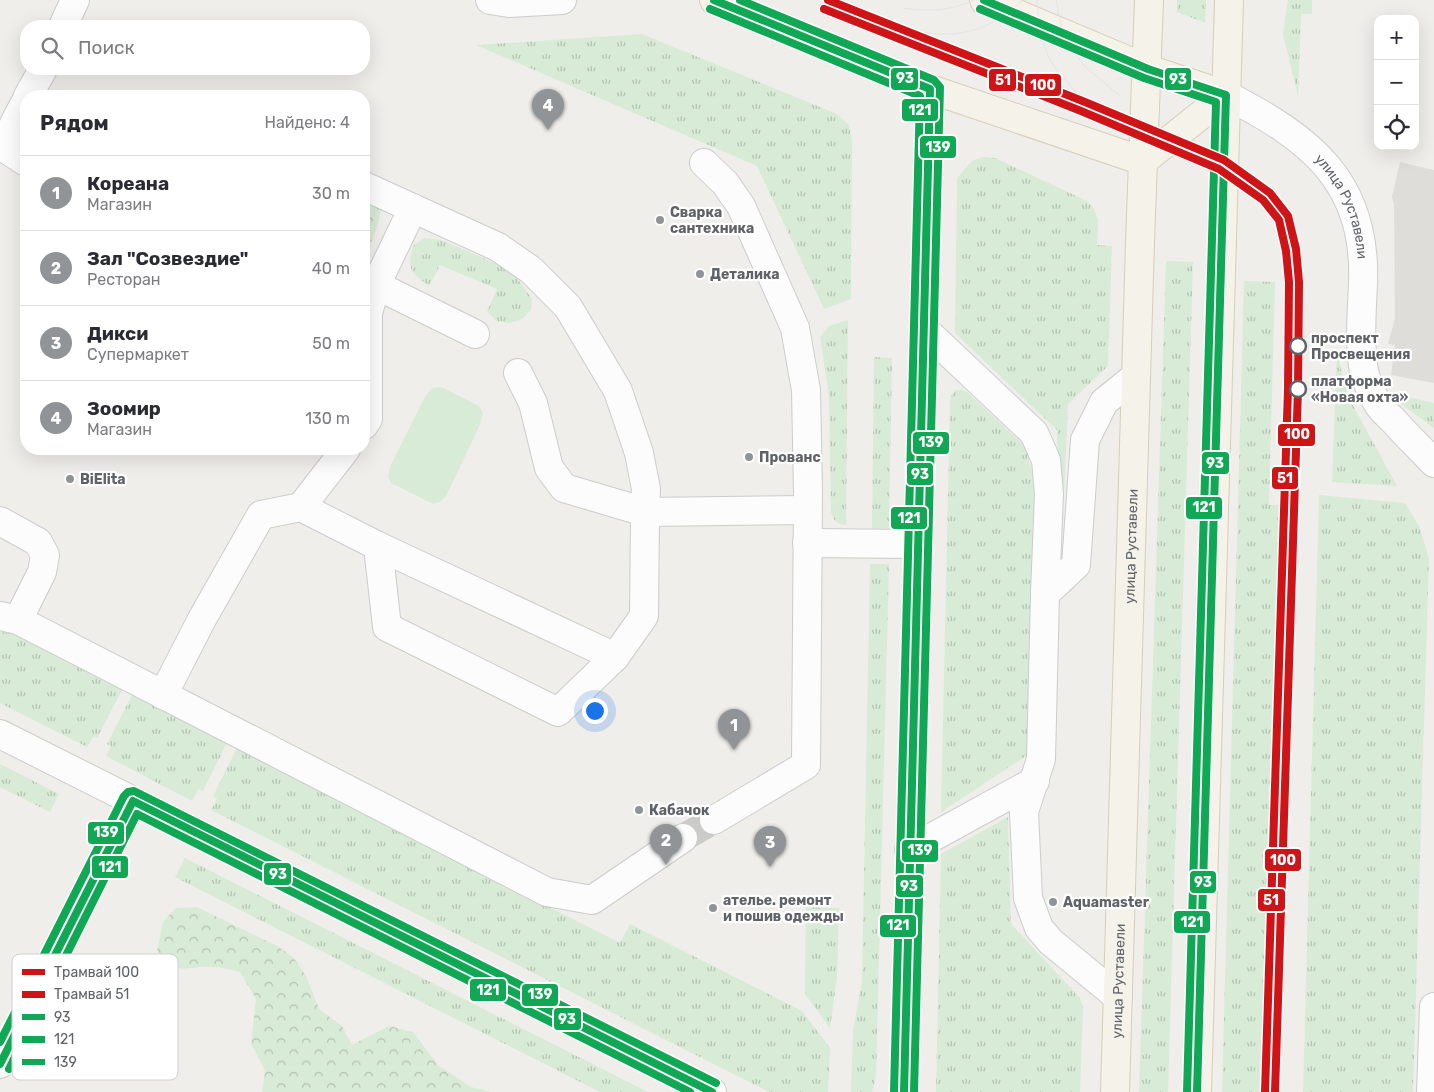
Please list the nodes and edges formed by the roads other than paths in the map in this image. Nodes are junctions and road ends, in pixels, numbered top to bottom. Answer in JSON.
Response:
{"nodes":[{"id":1,"x":75,"y":0,"type":"edge"},
{"id":2,"x":490,"y":0,"type":"edge"},
{"id":3,"x":562,"y":0,"type":"edge"},
{"id":4,"x":714,"y":0,"type":"edge"},
{"id":5,"x":984,"y":0,"type":"edge"},
{"id":6,"x":1149,"y":0,"type":"edge"},
{"id":7,"x":1229,"y":0,"type":"edge"},
{"id":8,"x":65,"y":20,"type":"edge"},
{"id":9,"x":1148,"y":69,"type":"junction"},
{"id":10,"x":39,"y":75,"type":"edge"},
{"id":11,"x":930,"y":89,"type":"junction"},
{"id":12,"x":31,"y":90,"type":"edge"},
{"id":13,"x":1226,"y":95,"type":"junction"},
{"id":14,"x":20,"y":112,"type":"edge"},
{"id":15,"x":20,"y":158,"type":"edge"},
{"id":16,"x":1144,"y":161,"type":"junction"},
{"id":17,"x":704,"y":163,"type":"dead end"},
{"id":18,"x":370,"y":189,"type":"edge"},
{"id":19,"x":412,"y":208,"type":"junction"},
{"id":20,"x":376,"y":285,"type":"junction"},
{"id":21,"x":370,"y":306,"type":"edge"},
{"id":22,"x":925,"y":330,"type":"junction"},
{"id":23,"x":475,"y":334,"type":"dead end"},
{"id":24,"x":518,"y":373,"type":"dead end"},
{"id":25,"x":1136,"y":376,"type":"junction"},
{"id":26,"x":342,"y":455,"type":"edge"},
{"id":27,"x":1434,"y":463,"type":"edge"},
{"id":28,"x":302,"y":508,"type":"junction"},
{"id":29,"x":808,"y":510,"type":"junction"},
{"id":30,"x":645,"y":512,"type":"junction"},
{"id":31,"x":0,"y":521,"type":"edge"},
{"id":32,"x":808,"y":543,"type":"junction"},
{"id":33,"x":918,"y":544,"type":"junction"},
{"id":34,"x":378,"y":546,"type":"junction"},
{"id":35,"x":1045,"y":594,"type":"junction"},
{"id":36,"x":9,"y":618,"type":"edge"},
{"id":37,"x":615,"y":657,"type":"junction"},
{"id":38,"x":163,"y":695,"type":"junction"},
{"id":39,"x":0,"y":734,"type":"edge"},
{"id":40,"x":1035,"y":781,"type":"junction"},
{"id":41,"x":133,"y":800,"type":"junction"},
{"id":42,"x":714,"y":820,"type":"tunnel mouth"},
{"id":43,"x":683,"y":838,"type":"tunnel mouth"},
{"id":44,"x":909,"y":850,"type":"junction"},
{"id":45,"x":55,"y":954,"type":"edge"},
{"id":46,"x":1118,"y":997,"type":"junction"},
{"id":47,"x":1434,"y":1007,"type":"edge"},
{"id":48,"x":12,"y":1040,"type":"edge"},
{"id":49,"x":0,"y":1064,"type":"edge"},
{"id":50,"x":712,"y":1092,"type":"edge"},
{"id":51,"x":904,"y":1092,"type":"edge"},
{"id":52,"x":1115,"y":1092,"type":"edge"},
{"id":53,"x":1197,"y":1092,"type":"edge"},
{"id":54,"x":1431,"y":1092,"type":"edge"}],
"edges":[{"from":1,"to":8,"type":"street"},
{"from":2,"to":3,"type":"street"},
{"from":4,"to":11,"type":"main road"},
{"from":5,"to":9,"type":"main road"},
{"from":6,"to":9,"type":"main road","name":"улица Руставели"},
{"from":7,"to":13,"type":"main road"},
{"from":9,"to":13,"type":"main road"},
{"from":9,"to":16,"type":"main road","name":"улица Руставели"},
{"from":10,"to":12,"type":"street"},
{"from":11,"to":16,"type":"main road"},
{"from":11,"to":22,"type":"street"},
{"from":13,"to":16,"type":"main road"},
{"from":13,"to":27,"type":"street","name":"улица Руставели"},
{"from":13,"to":53,"type":"main road"},
{"from":14,"to":15,"type":"street"},
{"from":16,"to":25,"type":"main road","name":"улица Руставели"},
{"from":17,"to":29,"type":"street"},
{"from":18,"to":19,"type":"street"},
{"from":19,"to":20,"type":"street"},
{"from":19,"to":30,"type":"street"},
{"from":20,"to":21,"type":"street"},
{"from":20,"to":23,"type":"street"},
{"from":22,"to":33,"type":"street"},
{"from":22,"to":35,"type":"street"},
{"from":24,"to":30,"type":"street"},
{"from":25,"to":35,"type":"street"},
{"from":25,"to":46,"type":"main road","name":"улица Руставели"},
{"from":26,"to":28,"type":"street"},
{"from":28,"to":34,"type":"street"},
{"from":28,"to":38,"type":"street"},
{"from":29,"to":30,"type":"street"},
{"from":29,"to":32,"type":"street"},
{"from":30,"to":37,"type":"street"},
{"from":31,"to":36,"type":"street"},
{"from":32,"to":33,"type":"street"},
{"from":32,"to":42,"type":"street"},
{"from":33,"to":44,"type":"street"},
{"from":34,"to":37,"type":"street"},
{"from":34,"to":37,"type":"street"},
{"from":35,"to":40,"type":"street"},
{"from":36,"to":38,"type":"street"},
{"from":38,"to":43,"type":"street"},
{"from":39,"to":41,"type":"street"},
{"from":40,"to":44,"type":"street"},
{"from":40,"to":46,"type":"street"},
{"from":41,"to":45,"type":"street"},
{"from":41,"to":50,"type":"street"},
{"from":44,"to":51,"type":"street"},
{"from":46,"to":52,"type":"main road","name":"улица Руставели"},
{"from":47,"to":54,"type":"street"},
{"from":48,"to":49,"type":"street"}]}
